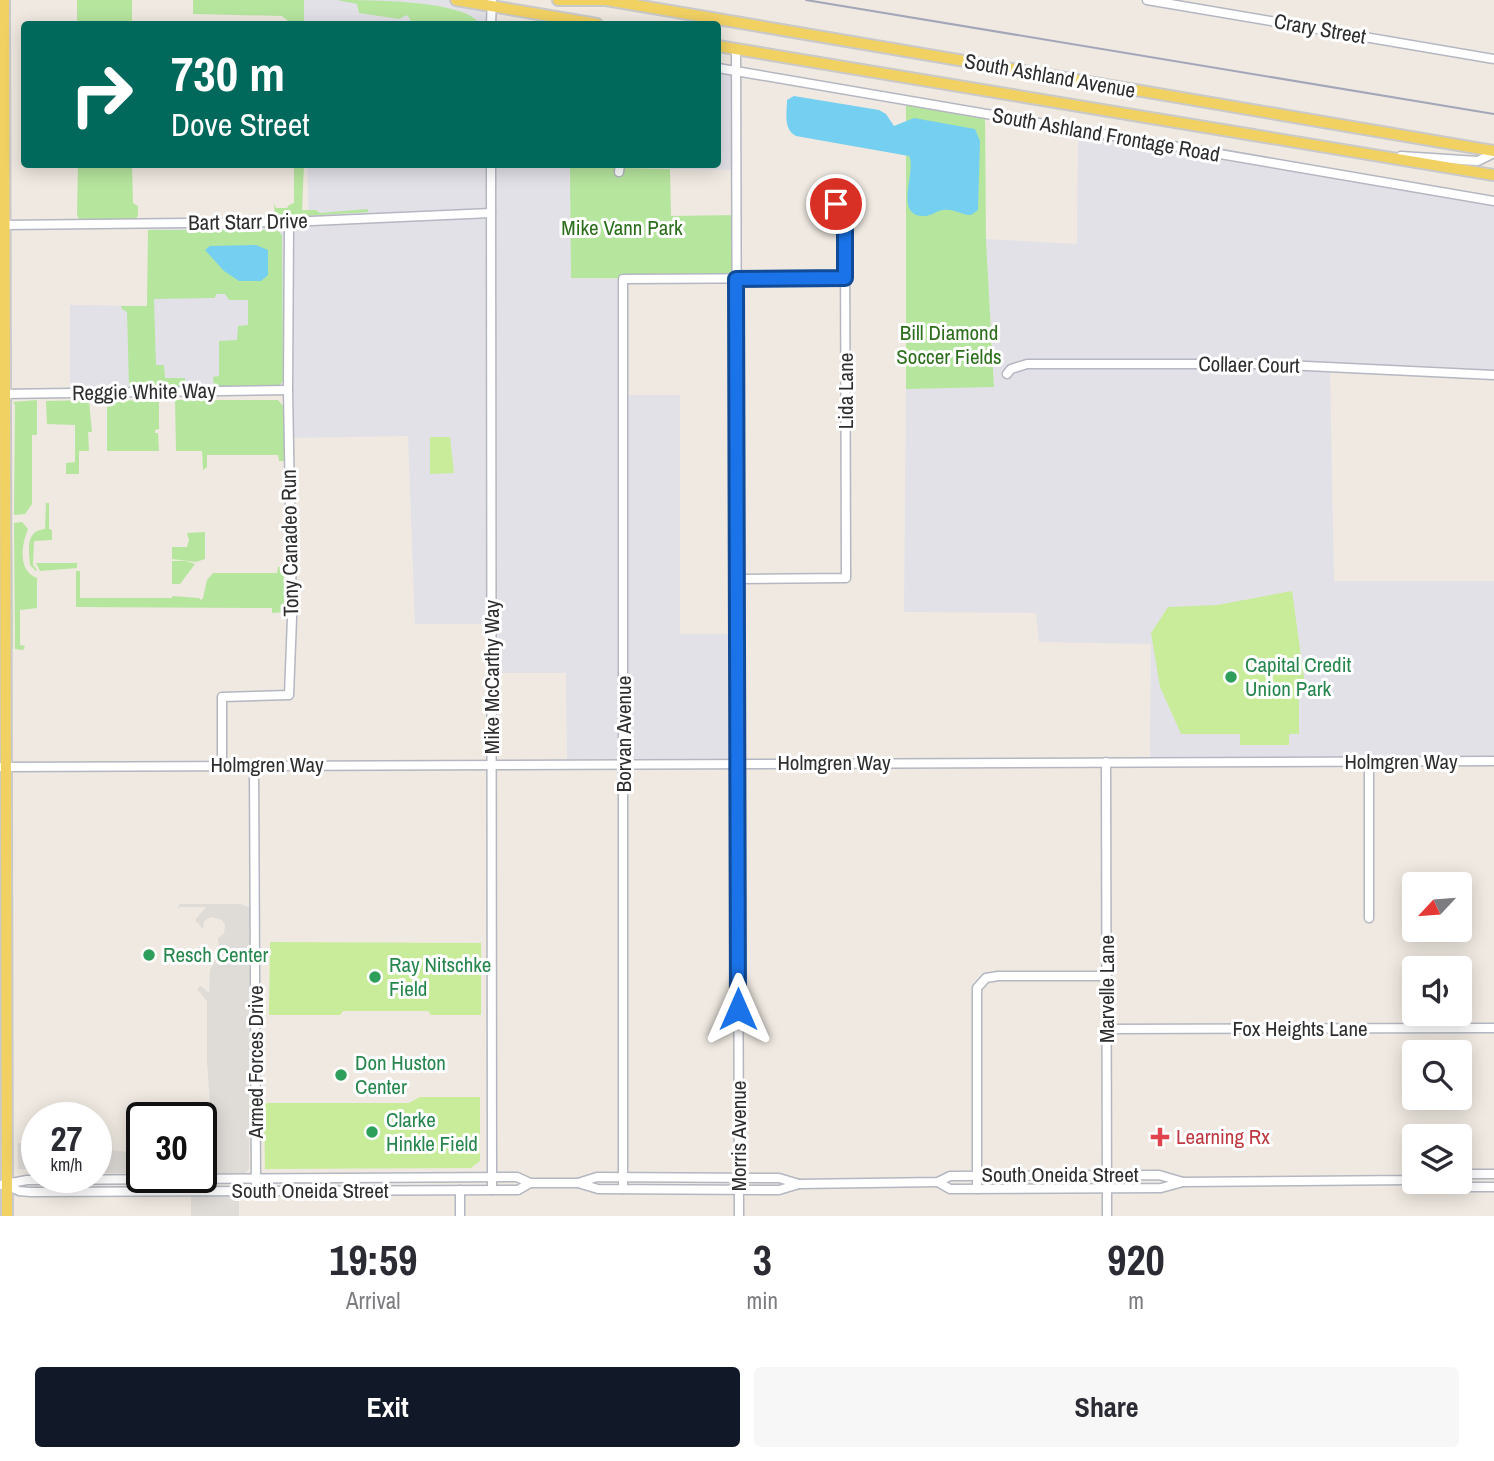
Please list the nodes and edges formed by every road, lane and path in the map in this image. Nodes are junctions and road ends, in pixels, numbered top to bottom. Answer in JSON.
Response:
{"nodes":[{"id":1,"x":4,"y":0,"type":"edge"},
{"id":2,"x":456,"y":0,"type":"edge"},
{"id":3,"x":558,"y":0,"type":"edge"},
{"id":4,"x":608,"y":0,"type":"edge"},
{"id":5,"x":1148,"y":0,"type":"edge"},
{"id":6,"x":493,"y":2,"type":"edge"},
{"id":7,"x":491,"y":21,"type":"edge"},
{"id":8,"x":583,"y":21,"type":"edge"},
{"id":9,"x":721,"y":46,"type":"edge"},
{"id":10,"x":736,"y":49,"type":"junction"},
{"id":11,"x":1494,"y":58,"type":"edge"},
{"id":12,"x":721,"y":69,"type":"edge"},
{"id":13,"x":735,"y":71,"type":"junction"},
{"id":14,"x":1494,"y":152,"type":"edge"},
{"id":15,"x":1370,"y":155,"type":"junction"},
{"id":16,"x":491,"y":168,"type":"edge"},
{"id":17,"x":1494,"y":175,"type":"edge"},
{"id":18,"x":1494,"y":201,"type":"edge"},
{"id":19,"x":836,"y":204,"type":"dead end"},
{"id":20,"x":491,"y":213,"type":"junction"},
{"id":21,"x":289,"y":222,"type":"junction"},
{"id":22,"x":3,"y":225,"type":"edge"},
{"id":23,"x":845,"y":278,"type":"junction"},
{"id":24,"x":736,"y":279,"type":"junction"},
{"id":25,"x":2,"y":284,"type":"edge"},
{"id":26,"x":1007,"y":374,"type":"dead end"},
{"id":27,"x":1494,"y":375,"type":"edge"},
{"id":28,"x":288,"y":390,"type":"junction"},
{"id":29,"x":3,"y":394,"type":"edge"},
{"id":30,"x":3,"y":519,"type":"edge"},
{"id":31,"x":737,"y":579,"type":"junction"},
{"id":32,"x":1494,"y":761,"type":"edge"},
{"id":33,"x":1106,"y":762,"type":"junction"},
{"id":34,"x":1369,"y":762,"type":"junction"},
{"id":35,"x":738,"y":763,"type":"junction"},
{"id":36,"x":254,"y":764,"type":"junction"},
{"id":37,"x":492,"y":764,"type":"junction"},
{"id":38,"x":624,"y":764,"type":"junction"},
{"id":39,"x":222,"y":765,"type":"junction"},
{"id":40,"x":3,"y":766,"type":"edge"},
{"id":41,"x":1369,"y":918,"type":"dead end"},
{"id":42,"x":1107,"y":976,"type":"junction"},
{"id":43,"x":1494,"y":1028,"type":"edge"},
{"id":44,"x":1107,"y":1029,"type":"junction"},
{"id":45,"x":1472,"y":1174,"type":"edge"},
{"id":46,"x":1494,"y":1174,"type":"edge"},
{"id":47,"x":1107,"y":1175,"type":"junction"},
{"id":48,"x":977,"y":1176,"type":"junction"},
{"id":49,"x":492,"y":1177,"type":"junction"},
{"id":50,"x":624,"y":1177,"type":"junction"},
{"id":51,"x":739,"y":1177,"type":"junction"},
{"id":52,"x":256,"y":1178,"type":"junction"},
{"id":53,"x":1402,"y":1179,"type":"edge"},
{"id":54,"x":937,"y":1182,"type":"junction"},
{"id":55,"x":1183,"y":1182,"type":"junction"},
{"id":56,"x":530,"y":1183,"type":"junction"},
{"id":57,"x":578,"y":1183,"type":"junction"},
{"id":58,"x":799,"y":1184,"type":"junction"},
{"id":59,"x":3,"y":1185,"type":"edge"},
{"id":60,"x":1472,"y":1187,"type":"edge"},
{"id":61,"x":1494,"y":1187,"type":"edge"},
{"id":62,"x":1107,"y":1188,"type":"junction"},
{"id":63,"x":623,"y":1189,"type":"junction"},
{"id":64,"x":977,"y":1189,"type":"junction"},
{"id":65,"x":460,"y":1190,"type":"junction"},
{"id":66,"x":492,"y":1190,"type":"junction"},
{"id":67,"x":739,"y":1190,"type":"junction"},
{"id":68,"x":256,"y":1191,"type":"junction"},
{"id":69,"x":7,"y":1216,"type":"edge"},
{"id":70,"x":460,"y":1216,"type":"edge"},
{"id":71,"x":739,"y":1216,"type":"edge"},
{"id":72,"x":1107,"y":1216,"type":"edge"}],
"edges":[{"from":1,"to":22,"type":"main road"},
{"from":2,"to":6,"type":"main road"},
{"from":3,"to":4,"type":"main road","name":"South Ashland Avenue"},
{"from":4,"to":14,"type":"main road","name":"South Ashland Avenue"},
{"from":5,"to":11,"type":"street","name":"Crary Street"},
{"from":6,"to":7,"type":"street"},
{"from":6,"to":8,"type":"main road"},
{"from":9,"to":10,"type":"main road","name":"South Ashland Avenue"},
{"from":10,"to":13,"type":"street","name":"Morris Avenue"},
{"from":10,"to":15,"type":"main road","name":"South Ashland Avenue"},
{"from":12,"to":13,"type":"street","name":"South Ashland Frontage Road"},
{"from":13,"to":18,"type":"street","name":"South Ashland Frontage Road"},
{"from":13,"to":24,"type":"street","name":"Morris Avenue"},
{"from":14,"to":15,"type":"street"},
{"from":15,"to":17,"type":"main road","name":"South Ashland Avenue"},
{"from":16,"to":20,"type":"street","name":"Mike McCarthy Way"},
{"from":19,"to":23,"type":"street","name":"Lida Lane"},
{"from":20,"to":21,"type":"street","name":"Bart Starr Drive"},
{"from":20,"to":37,"type":"street","name":"Mike McCarthy Way"},
{"from":21,"to":22,"type":"street","name":"Bart Starr Drive"},
{"from":21,"to":28,"type":"street","name":"Tony Canadeo Run"},
{"from":22,"to":25,"type":"main road"},
{"from":23,"to":24,"type":"street"},
{"from":23,"to":31,"type":"street","name":"Lida Lane"},
{"from":24,"to":31,"type":"street","name":"Morris Avenue"},
{"from":24,"to":38,"type":"street","name":"Borvan Avenue"},
{"from":25,"to":29,"type":"main road"},
{"from":26,"to":27,"type":"street","name":"Collaer Court"},
{"from":28,"to":29,"type":"street","name":"Reggie White Way"},
{"from":28,"to":39,"type":"street","name":"Tony Canadeo Run"},
{"from":29,"to":30,"type":"main road"},
{"from":30,"to":40,"type":"main road"},
{"from":31,"to":35,"type":"street","name":"Morris Avenue"},
{"from":32,"to":34,"type":"street","name":"Holmgren Way"},
{"from":33,"to":34,"type":"street","name":"Holmgren Way"},
{"from":33,"to":35,"type":"street","name":"Holmgren Way"},
{"from":33,"to":42,"type":"street","name":"Marvelle Lane"},
{"from":34,"to":41,"type":"street"},
{"from":35,"to":38,"type":"street","name":"Holmgren Way"},
{"from":35,"to":51,"type":"street","name":"Morris Avenue"},
{"from":36,"to":37,"type":"street","name":"Holmgren Way"},
{"from":36,"to":39,"type":"street","name":"Holmgren Way"},
{"from":36,"to":52,"type":"street","name":"Armed Forces Drive"},
{"from":37,"to":38,"type":"street","name":"Holmgren Way"},
{"from":37,"to":49,"type":"street","name":"Mike McCarthy Way"},
{"from":38,"to":50,"type":"street","name":"Borvan Avenue"},
{"from":39,"to":40,"type":"street","name":"Holmgren Way"},
{"from":40,"to":59,"type":"main road"},
{"from":42,"to":44,"type":"street","name":"Marvelle Lane"},
{"from":42,"to":48,"type":"street"},
{"from":43,"to":44,"type":"street","name":"Fox Heights Lane"},
{"from":44,"to":47,"type":"street","name":"Marvelle Lane"},
{"from":45,"to":46,"type":"street"},
{"from":47,"to":48,"type":"street","name":"South Oneida Street"},
{"from":47,"to":55,"type":"street","name":"South Oneida Street"},
{"from":47,"to":62,"type":"street","name":"Marvelle Lane"},
{"from":48,"to":54,"type":"street","name":"South Oneida Street"},
{"from":48,"to":64,"type":"street"},
{"from":49,"to":52,"type":"street","name":"South Oneida Street"},
{"from":49,"to":56,"type":"street","name":"South Oneida Street"},
{"from":49,"to":66,"type":"street","name":"Mike McCarthy Way"},
{"from":50,"to":51,"type":"street","name":"South Oneida Street"},
{"from":50,"to":57,"type":"street","name":"South Oneida Street"},
{"from":50,"to":63,"type":"street","name":"Borvan Avenue"},
{"from":51,"to":58,"type":"street","name":"South Oneida Street"},
{"from":51,"to":67,"type":"street","name":"Morris Avenue"},
{"from":52,"to":59,"type":"street","name":"South Oneida Street"},
{"from":52,"to":68,"type":"street","name":"Armed Forces Drive"},
{"from":53,"to":55,"type":"street","name":"South Oneida Street"},
{"from":54,"to":58,"type":"street","name":"South Oneida Street"},
{"from":54,"to":64,"type":"street","name":"South Oneida Street"},
{"from":55,"to":62,"type":"street","name":"South Oneida Street"},
{"from":56,"to":57,"type":"street","name":"South Oneida Street"},
{"from":56,"to":66,"type":"street","name":"South Oneida Street"},
{"from":57,"to":63,"type":"street","name":"South Oneida Street"},
{"from":58,"to":67,"type":"street","name":"South Oneida Street"},
{"from":59,"to":68,"type":"street","name":"South Oneida Street"},
{"from":59,"to":69,"type":"main road"},
{"from":60,"to":61,"type":"street","name":"South Oneida Street"},
{"from":62,"to":64,"type":"street","name":"South Oneida Street"},
{"from":62,"to":72,"type":"street","name":"Marvelle Lane"},
{"from":63,"to":67,"type":"street","name":"South Oneida Street"},
{"from":65,"to":66,"type":"street","name":"South Oneida Street"},
{"from":65,"to":68,"type":"street","name":"South Oneida Street"},
{"from":65,"to":70,"type":"street"},
{"from":67,"to":71,"type":"street","name":"Morris Avenue"}]}
